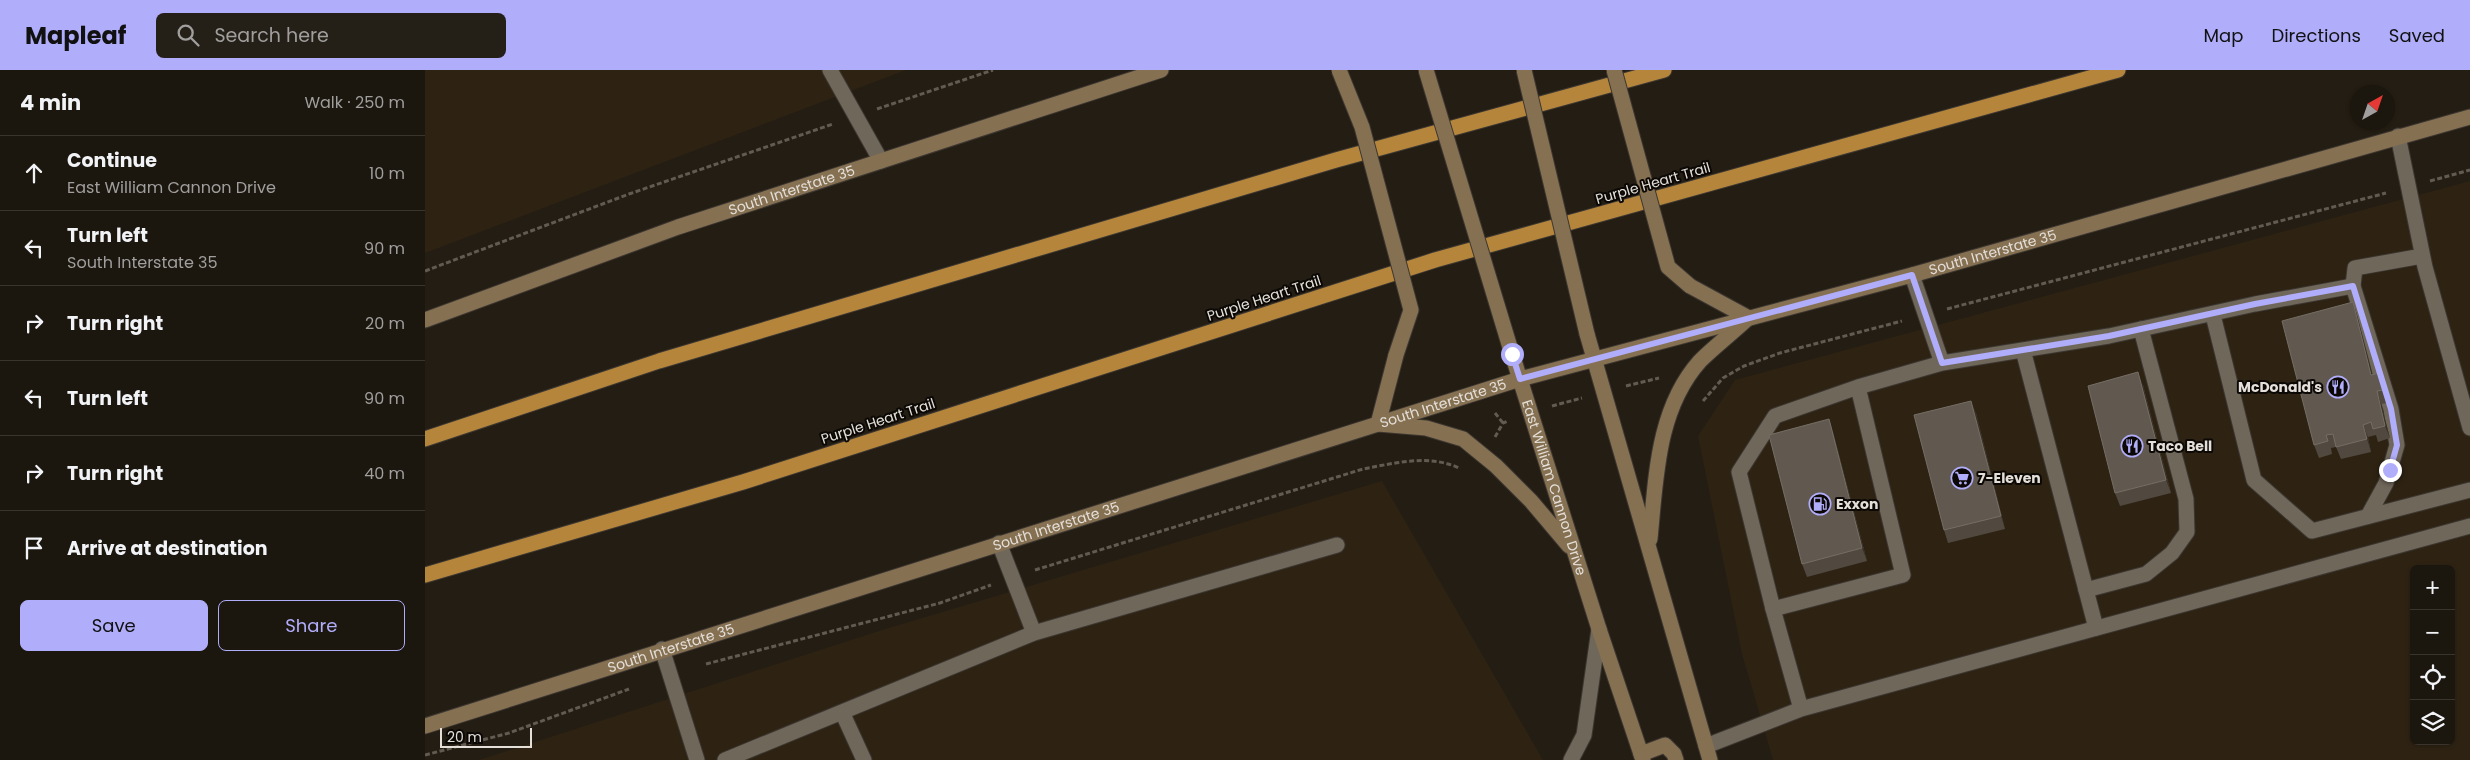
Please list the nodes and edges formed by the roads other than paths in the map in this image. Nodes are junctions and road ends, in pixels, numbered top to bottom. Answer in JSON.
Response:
{"nodes":[{"id":1,"x":829,"y":70,"type":"edge"},
{"id":2,"x":1161,"y":70,"type":"edge"},
{"id":3,"x":1339,"y":70,"type":"edge"},
{"id":4,"x":1426,"y":70,"type":"edge"},
{"id":5,"x":1523,"y":70,"type":"edge"},
{"id":6,"x":1614,"y":70,"type":"edge"},
{"id":7,"x":1663,"y":70,"type":"edge"},
{"id":8,"x":2118,"y":70,"type":"edge"},
{"id":9,"x":1142,"y":74,"type":"edge"},
{"id":10,"x":2470,"y":117,"type":"edge"},
{"id":11,"x":2398,"y":136,"type":"junction"},
{"id":12,"x":881,"y":161,"type":"junction"},
{"id":13,"x":2422,"y":256,"type":"junction"},
{"id":14,"x":1912,"y":275,"type":"junction"},
{"id":15,"x":2353,"y":286,"type":"junction"},
{"id":16,"x":2213,"y":315,"type":"junction"},
{"id":17,"x":1749,"y":318,"type":"junction"},
{"id":18,"x":425,"y":320,"type":"edge"},
{"id":19,"x":2141,"y":330,"type":"junction"},
{"id":20,"x":2023,"y":350,"type":"junction"},
{"id":21,"x":1594,"y":358,"type":"junction"},
{"id":22,"x":1942,"y":363,"type":"junction"},
{"id":23,"x":1520,"y":379,"type":"junction"},
{"id":24,"x":1858,"y":387,"type":"junction"},
{"id":25,"x":1378,"y":424,"type":"junction"},
{"id":26,"x":459,"y":427,"type":"junction"},
{"id":27,"x":2470,"y":428,"type":"edge"},
{"id":28,"x":425,"y":435,"type":"edge"},
{"id":29,"x":425,"y":439,"type":"edge"},
{"id":30,"x":2470,"y":490,"type":"edge"},
{"id":31,"x":2367,"y":516,"type":"junction"},
{"id":32,"x":2470,"y":526,"type":"edge"},
{"id":33,"x":999,"y":543,"type":"junction"},
{"id":34,"x":1337,"y":545,"type":"dead end"},
{"id":35,"x":1649,"y":547,"type":"junction"},
{"id":36,"x":1575,"y":553,"type":"junction"},
{"id":37,"x":425,"y":575,"type":"edge"},
{"id":38,"x":2086,"y":590,"type":"junction"},
{"id":39,"x":1773,"y":609,"type":"junction"},
{"id":40,"x":2096,"y":628,"type":"junction"},
{"id":41,"x":1599,"y":629,"type":"junction"},
{"id":42,"x":1034,"y":633,"type":"junction"},
{"id":43,"x":662,"y":649,"type":"junction"},
{"id":44,"x":1801,"y":709,"type":"junction"},
{"id":45,"x":842,"y":712,"type":"junction"},
{"id":46,"x":425,"y":726,"type":"edge"},
{"id":47,"x":1708,"y":753,"type":"edge"},
{"id":48,"x":1638,"y":758,"type":"edge"},
{"id":49,"x":697,"y":760,"type":"edge"},
{"id":50,"x":725,"y":760,"type":"edge"},
{"id":51,"x":864,"y":760,"type":"edge"},
{"id":52,"x":1571,"y":760,"type":"edge"},
{"id":53,"x":1676,"y":760,"type":"edge"}],
"edges":[{"from":1,"to":12,"type":"street"},
{"from":2,"to":9,"type":"main road","name":"South Interstate 35"},
{"from":3,"to":25,"type":"main road","bridge":true},
{"from":4,"to":23,"type":"main road","name":"East William Cannon Drive","bridge":true},
{"from":5,"to":21,"type":"main road","bridge":true},
{"from":6,"to":17,"type":"main road","bridge":true},
{"from":7,"to":26,"type":"highway"},
{"from":8,"to":37,"type":"highway","name":"Purple Heart Trail"},
{"from":9,"to":12,"type":"main road","name":"South Interstate 35"},
{"from":10,"to":11,"type":"main road","name":"South Interstate 35"},
{"from":11,"to":13,"type":"street"},
{"from":11,"to":14,"type":"main road","name":"South Interstate 35"},
{"from":12,"to":18,"type":"main road","name":"South Interstate 35"},
{"from":13,"to":15,"type":"street"},
{"from":13,"to":27,"type":"street"},
{"from":14,"to":17,"type":"main road","name":"South Interstate 35"},
{"from":14,"to":22,"type":"street"},
{"from":15,"to":16,"type":"street"},
{"from":15,"to":31,"type":"street"},
{"from":16,"to":19,"type":"street"},
{"from":16,"to":31,"type":"street"},
{"from":17,"to":21,"type":"main road","name":"South Interstate 35"},
{"from":17,"to":35,"type":"main road"},
{"from":19,"to":20,"type":"street"},
{"from":19,"to":38,"type":"street"},
{"from":20,"to":22,"type":"street"},
{"from":20,"to":38,"type":"street"},
{"from":21,"to":23,"type":"main road","name":"South Interstate 35"},
{"from":21,"to":35,"type":"main road"},
{"from":22,"to":24,"type":"street"},
{"from":23,"to":25,"type":"main road","name":"South Interstate 35"},
{"from":23,"to":36,"type":"main road","name":"East William Cannon Drive"},
{"from":24,"to":39,"type":"street"},
{"from":24,"to":39,"type":"street"},
{"from":25,"to":33,"type":"main road","name":"South Interstate 35"},
{"from":25,"to":36,"type":"main road"},
{"from":26,"to":28,"type":"highway"},
{"from":26,"to":29,"type":"highway"},
{"from":30,"to":31,"type":"street"},
{"from":32,"to":40,"type":"street"},
{"from":33,"to":42,"type":"street"},
{"from":33,"to":43,"type":"main road","name":"South Interstate 35"},
{"from":34,"to":42,"type":"street"},
{"from":35,"to":47,"type":"main road"},
{"from":36,"to":41,"type":"main road","name":"East William Cannon Drive"},
{"from":38,"to":40,"type":"street"},
{"from":39,"to":44,"type":"street"},
{"from":40,"to":44,"type":"street"},
{"from":41,"to":48,"type":"main road","name":"East William Cannon Drive"},
{"from":41,"to":52,"type":"street"},
{"from":42,"to":45,"type":"street"},
{"from":43,"to":46,"type":"main road","name":"South Interstate 35"},
{"from":43,"to":49,"type":"street"},
{"from":44,"to":47,"type":"street"},
{"from":45,"to":50,"type":"street"},
{"from":45,"to":51,"type":"street"},
{"from":48,"to":53,"type":"main road"}]}
